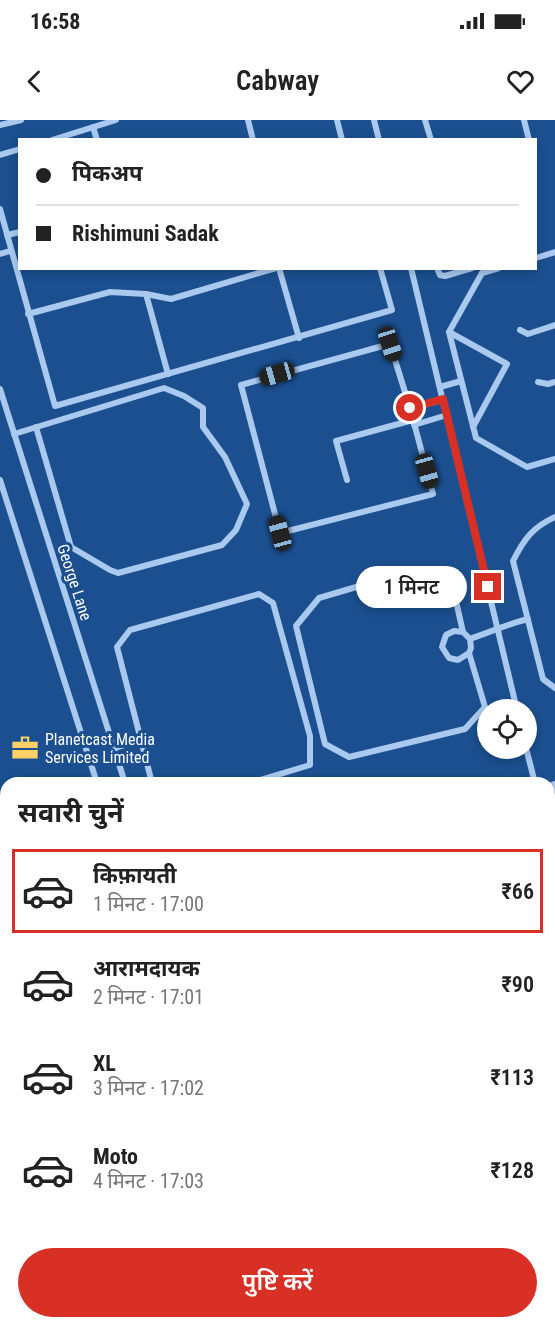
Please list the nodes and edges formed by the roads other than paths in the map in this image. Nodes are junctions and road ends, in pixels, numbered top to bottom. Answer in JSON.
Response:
{"nodes":[{"id":1,"x":21,"y":120,"type":"edge"},
{"id":2,"x":116,"y":120,"type":"edge"},
{"id":3,"x":248,"y":120,"type":"edge"},
{"id":4,"x":337,"y":120,"type":"edge"},
{"id":5,"x":374,"y":120,"type":"edge"},
{"id":6,"x":425,"y":120,"type":"edge"},
{"id":7,"x":524,"y":120,"type":"edge"},
{"id":8,"x":0,"y":125,"type":"edge"},
{"id":9,"x":93,"y":127,"type":"junction"},
{"id":10,"x":57,"y":138,"type":"edge"},
{"id":11,"x":96,"y":138,"type":"edge"},
{"id":12,"x":252,"y":138,"type":"edge"},
{"id":13,"x":342,"y":138,"type":"edge"},
{"id":14,"x":378,"y":138,"type":"edge"},
{"id":15,"x":430,"y":138,"type":"edge"},
{"id":16,"x":528,"y":138,"type":"edge"},
{"id":17,"x":18,"y":150,"type":"edge"},
{"id":18,"x":0,"y":155,"type":"edge"},
{"id":19,"x":0,"y":209,"type":"edge"},
{"id":20,"x":18,"y":232,"type":"edge"},
{"id":21,"x":7,"y":235,"type":"junction"},
{"id":22,"x":10,"y":251,"type":"junction"},
{"id":23,"x":555,"y":252,"type":"edge"},
{"id":24,"x":0,"y":254,"type":"edge"},
{"id":25,"x":537,"y":258,"type":"edge"},
{"id":26,"x":271,"y":270,"type":"edge"},
{"id":27,"x":279,"y":270,"type":"edge"},
{"id":28,"x":381,"y":270,"type":"edge"},
{"id":29,"x":411,"y":270,"type":"edge"},
{"id":30,"x":438,"y":270,"type":"edge"},
{"id":31,"x":465,"y":270,"type":"edge"},
{"id":32,"x":492,"y":270,"type":"edge"},
{"id":33,"x":146,"y":294,"type":"junction"},
{"id":34,"x":28,"y":314,"type":"junction"},
{"id":35,"x":555,"y":325,"type":"edge"},
{"id":36,"x":520,"y":330,"type":"dead end"},
{"id":37,"x":449,"y":332,"type":"junction"},
{"id":38,"x":299,"y":338,"type":"junction"},
{"id":39,"x":168,"y":374,"type":"junction"},
{"id":40,"x":461,"y":381,"type":"junction"},
{"id":41,"x":538,"y":382,"type":"dead end"},
{"id":42,"x":555,"y":382,"type":"edge"},
{"id":43,"x":440,"y":387,"type":"junction"},
{"id":44,"x":0,"y":388,"type":"edge"},
{"id":45,"x":443,"y":399,"type":"junction"},
{"id":46,"x":410,"y":408,"type":"junction"},
{"id":47,"x":447,"y":415,"type":"junction"},
{"id":48,"x":414,"y":422,"type":"junction"},
{"id":49,"x":36,"y":427,"type":"junction"},
{"id":50,"x":473,"y":427,"type":"junction"},
{"id":51,"x":14,"y":434,"type":"junction"},
{"id":52,"x":555,"y":459,"type":"edge"},
{"id":53,"x":0,"y":480,"type":"edge"},
{"id":54,"x":346,"y":480,"type":"dead end"},
{"id":55,"x":555,"y":517,"type":"edge"},
{"id":56,"x":528,"y":619,"type":"junction"},
{"id":57,"x":499,"y":630,"type":"junction"},
{"id":58,"x":463,"y":632,"type":"junction"},
{"id":59,"x":470,"y":639,"type":"junction"},
{"id":60,"x":469,"y":653,"type":"junction"},
{"id":61,"x":555,"y":688,"type":"edge"},
{"id":62,"x":515,"y":699,"type":"edge"},
{"id":63,"x":141,"y":740,"type":"junction"},
{"id":64,"x":114,"y":748,"type":"junction"},
{"id":65,"x":529,"y":759,"type":"edge"},
{"id":66,"x":95,"y":777,"type":"edge"},
{"id":67,"x":123,"y":777,"type":"edge"},
{"id":68,"x":150,"y":777,"type":"edge"},
{"id":69,"x":270,"y":777,"type":"edge"},
{"id":70,"x":533,"y":777,"type":"edge"}],
"edges":[{"from":1,"to":8,"type":"street"},
{"from":2,"to":9,"type":"street"},
{"from":3,"to":12,"type":"street"},
{"from":4,"to":13,"type":"street"},
{"from":5,"to":14,"type":"street"},
{"from":6,"to":15,"type":"street"},
{"from":7,"to":16,"type":"street"},
{"from":9,"to":10,"type":"street"},
{"from":9,"to":11,"type":"street"},
{"from":17,"to":18,"type":"street"},
{"from":19,"to":21,"type":"street"},
{"from":20,"to":21,"type":"street"},
{"from":21,"to":22,"type":"street"},
{"from":22,"to":24,"type":"street"},
{"from":22,"to":34,"type":"street"},
{"from":23,"to":25,"type":"street"},
{"from":26,"to":33,"type":"street"},
{"from":27,"to":38,"type":"street"},
{"from":28,"to":38,"type":"street"},
{"from":29,"to":43,"type":"street"},
{"from":30,"to":31,"type":"street"},
{"from":32,"to":37,"type":"street"},
{"from":33,"to":34,"type":"street"},
{"from":33,"to":39,"type":"street"},
{"from":34,"to":39,"type":"street"},
{"from":35,"to":36,"type":"street"},
{"from":37,"to":40,"type":"street"},
{"from":37,"to":50,"type":"street"},
{"from":38,"to":39,"type":"street"},
{"from":40,"to":43,"type":"street"},
{"from":40,"to":50,"type":"street"},
{"from":41,"to":42,"type":"street"},
{"from":43,"to":45,"type":"street"},
{"from":44,"to":51,"type":"street","name":"George Lane"},
{"from":45,"to":46,"type":"street"},
{"from":45,"to":47,"type":"street"},
{"from":46,"to":48,"type":"street"},
{"from":46,"to":48,"type":"street"},
{"from":47,"to":48,"type":"street"},
{"from":47,"to":57,"type":"street"},
{"from":48,"to":54,"type":"street"},
{"from":49,"to":49,"type":"street"},
{"from":49,"to":51,"type":"street"},
{"from":50,"to":52,"type":"street"},
{"from":51,"to":64,"type":"street","name":"George Lane"},
{"from":53,"to":66,"type":"street"},
{"from":55,"to":56,"type":"street"},
{"from":56,"to":57,"type":"street"},
{"from":56,"to":61,"type":"street"},
{"from":57,"to":59,"type":"street"},
{"from":57,"to":62,"type":"street"},
{"from":58,"to":59,"type":"street"},
{"from":58,"to":60,"type":"street"},
{"from":58,"to":60,"type":"street"},
{"from":59,"to":60,"type":"street"},
{"from":63,"to":64,"type":"street"},
{"from":63,"to":68,"type":"street"},
{"from":63,"to":69,"type":"street"},
{"from":64,"to":67,"type":"street","name":"George Lane"},
{"from":65,"to":70,"type":"street"}]}
